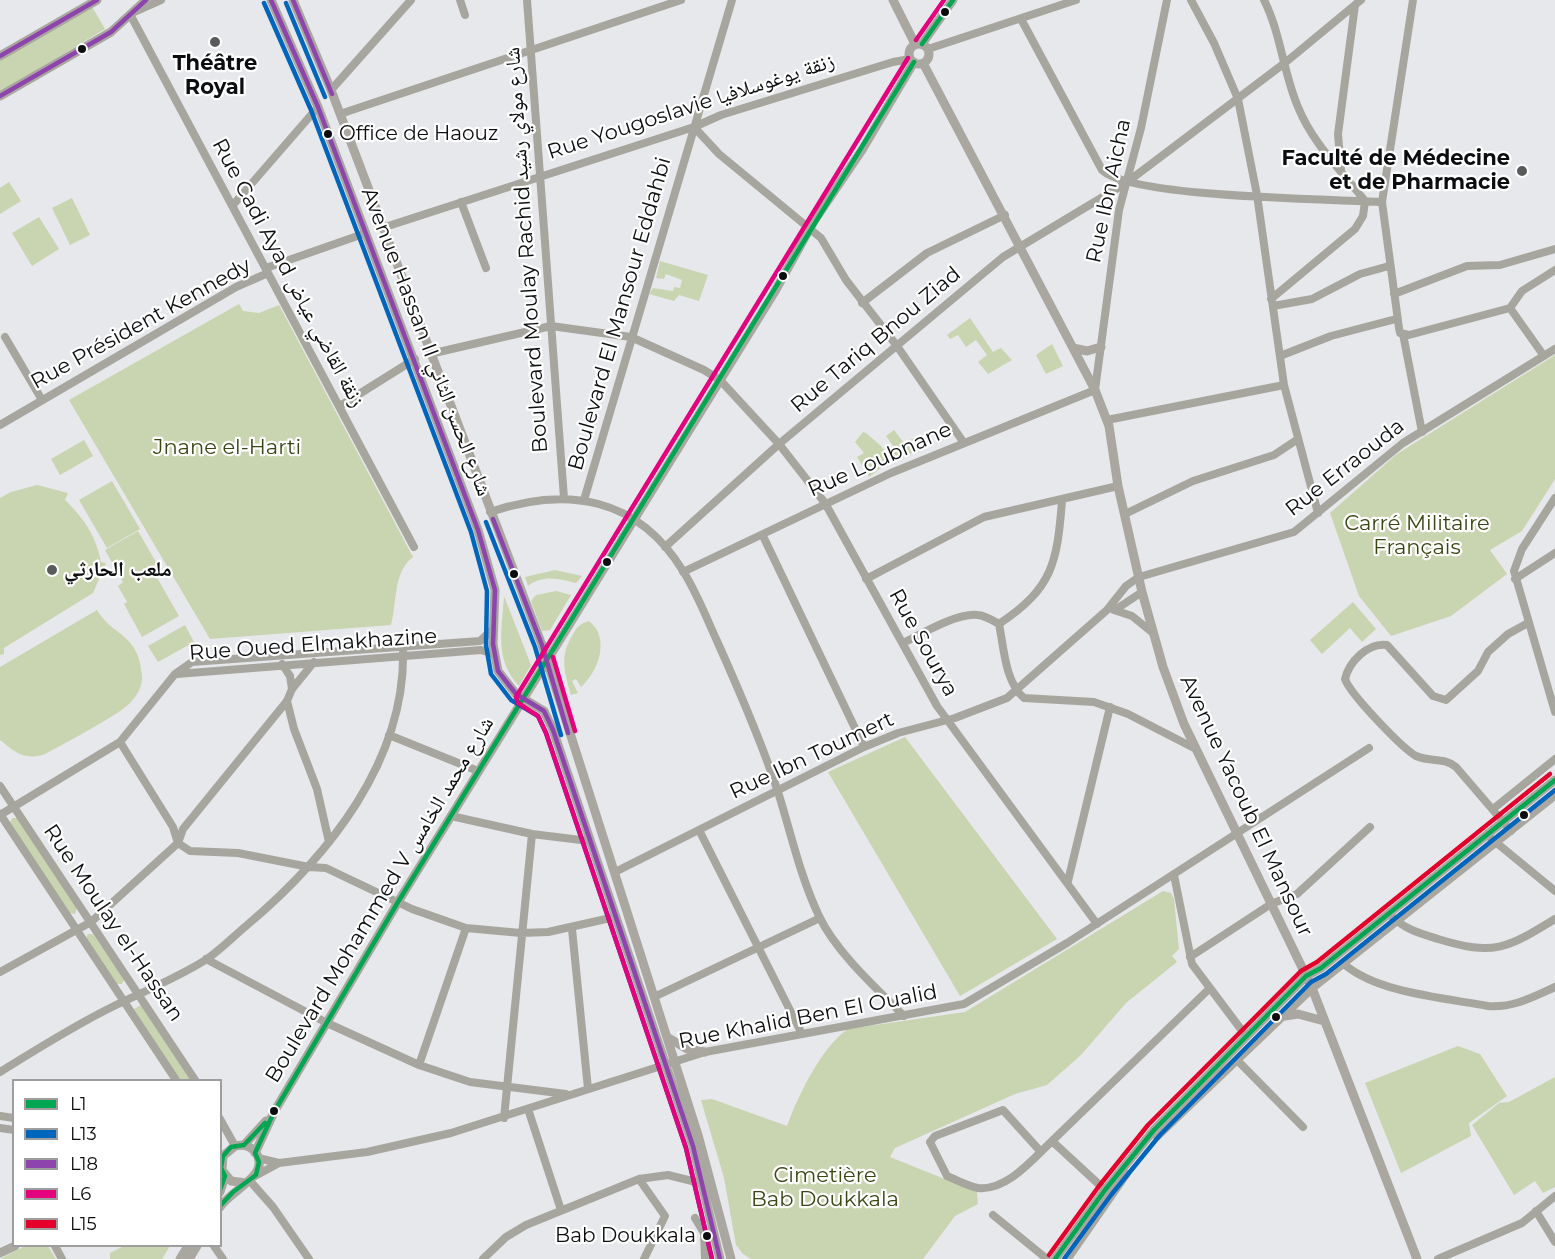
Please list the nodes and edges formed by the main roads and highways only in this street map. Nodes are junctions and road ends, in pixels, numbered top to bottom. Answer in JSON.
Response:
{"nodes":[{"id":1,"x":97,"y":0,"type":"edge"},
{"id":2,"x":146,"y":0,"type":"edge"},
{"id":3,"x":271,"y":0,"type":"edge"},
{"id":4,"x":293,"y":0,"type":"edge"},
{"id":5,"x":893,"y":0,"type":"edge"},
{"id":6,"x":953,"y":0,"type":"edge"},
{"id":7,"x":922,"y":46,"type":"junction"},
{"id":8,"x":0,"y":56,"type":"edge"},
{"id":9,"x":916,"y":61,"type":"junction"},
{"id":10,"x":0,"y":96,"type":"edge"},
{"id":11,"x":1101,"y":347,"type":"road end"},
{"id":12,"x":1073,"y":348,"type":"junction"},
{"id":13,"x":546,"y":659,"type":"junction"},
{"id":14,"x":523,"y":698,"type":"junction"},
{"id":15,"x":1555,"y":780,"type":"edge"},
{"id":16,"x":1555,"y":795,"type":"edge"},
{"id":17,"x":1411,"y":897,"type":"junction"},
{"id":18,"x":1418,"y":905,"type":"junction"},
{"id":19,"x":1306,"y":976,"type":"junction"},
{"id":20,"x":1312,"y":988,"type":"junction"},
{"id":21,"x":1285,"y":1016,"type":"junction"},
{"id":22,"x":1324,"y":1021,"type":"junction"},
{"id":23,"x":666,"y":1037,"type":"junction"},
{"id":24,"x":705,"y":1052,"type":"road end"},
{"id":25,"x":670,"y":1063,"type":"junction"},
{"id":26,"x":1180,"y":1109,"type":"junction"},
{"id":27,"x":274,"y":1112,"type":"junction"},
{"id":28,"x":239,"y":1145,"type":"junction"},
{"id":29,"x":222,"y":1152,"type":"edge"},
{"id":30,"x":257,"y":1155,"type":"junction"},
{"id":31,"x":222,"y":1171,"type":"edge"},
{"id":32,"x":250,"y":1180,"type":"junction"},
{"id":33,"x":1118,"y":1180,"type":"junction"},
{"id":34,"x":222,"y":1205,"type":"edge"},
{"id":35,"x":720,"y":1259,"type":"edge"},
{"id":36,"x":731,"y":1259,"type":"edge"},
{"id":37,"x":1054,"y":1259,"type":"edge"},
{"id":38,"x":1068,"y":1259,"type":"edge"},
{"id":39,"x":1417,"y":1259,"type":"edge"}],
"edges":[{"from":1,"to":8,"type":"main road"},
{"from":2,"to":10,"type":"main road"},
{"from":3,"to":14,"type":"main road","name":"Avenue Hassan II شارع الحسن الثاني"},
{"from":4,"to":13,"type":"main road","name":"Avenue Hassan II شارع الحسن الثاني"},
{"from":5,"to":7,"type":"main road"},
{"from":6,"to":7,"type":"main road"},
{"from":7,"to":9,"type":"main road"},
{"from":7,"to":9,"type":"main road"},
{"from":9,"to":12,"type":"main road","name":"Avenue Yacoub El Mansour"},
{"from":9,"to":13,"type":"main road","name":"Boulevard Mohammed V شارع محمد الخامس"},
{"from":11,"to":12,"type":"main road"},
{"from":12,"to":19,"type":"main road","name":"Avenue Yacoub El Mansour"},
{"from":13,"to":14,"type":"main road","name":"Boulevard Mohammed V شارع محمد الخامس"},
{"from":13,"to":23,"type":"main road","name":"Avenue Hassan II شارع الحسن الثاني"},
{"from":14,"to":25,"type":"main road","name":"Avenue Hassan II شارع الحسن الثاني"},
{"from":14,"to":27,"type":"main road","name":"Boulevard Mohammed V شارع محمد الخامس"},
{"from":15,"to":17,"type":"main road"},
{"from":16,"to":18,"type":"main road"},
{"from":17,"to":18,"type":"main road"},
{"from":17,"to":19,"type":"main road"},
{"from":18,"to":20,"type":"main road"},
{"from":19,"to":20,"type":"main road","name":"Avenue Yacoub El Mansour"},
{"from":19,"to":26,"type":"main road"},
{"from":20,"to":21,"type":"main road"},
{"from":20,"to":22,"type":"main road","name":"Avenue Yacoub El Mansour"},
{"from":21,"to":22,"type":"main road"},
{"from":21,"to":26,"type":"main road"},
{"from":22,"to":39,"type":"main road","name":"Avenue Yacoub El Mansour"},
{"from":23,"to":24,"type":"main road"},
{"from":23,"to":25,"type":"main road","name":"Avenue Hassan II شارع الحسن الثاني"},
{"from":25,"to":35,"type":"main road"},
{"from":25,"to":36,"type":"main road"},
{"from":26,"to":33,"type":"main road"},
{"from":27,"to":28,"type":"main road","name":"Boulevard Mohammed V شارع محمد الخامس"},
{"from":27,"to":30,"type":"main road","name":"Boulevard Mohammed V شارع محمد الخامس"},
{"from":28,"to":29,"type":"main road"},
{"from":28,"to":30,"type":"main road"},
{"from":29,"to":31,"type":"main road"},
{"from":30,"to":32,"type":"main road"},
{"from":31,"to":32,"type":"main road"},
{"from":32,"to":34,"type":"main road"},
{"from":33,"to":37,"type":"main road"},
{"from":33,"to":38,"type":"main road"}]}
